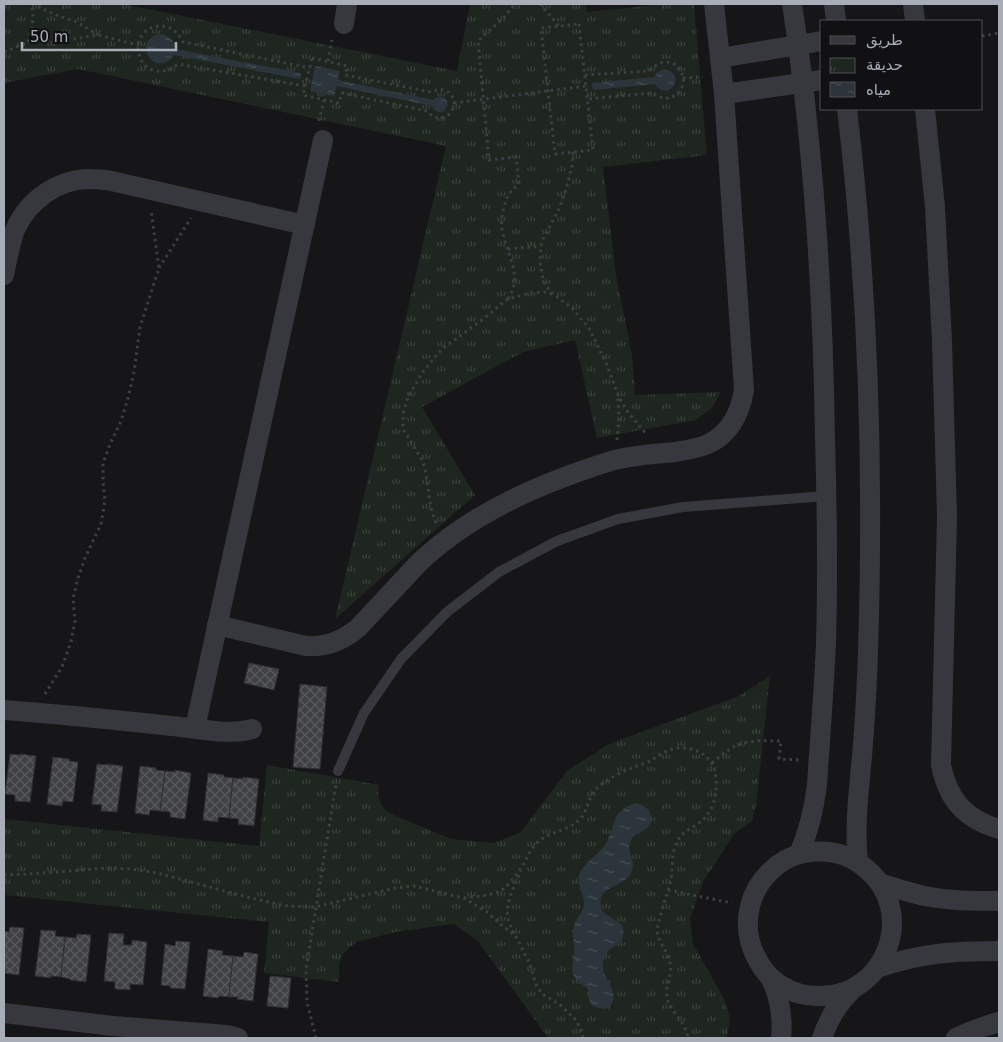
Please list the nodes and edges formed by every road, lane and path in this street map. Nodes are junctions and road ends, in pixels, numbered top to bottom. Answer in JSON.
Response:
{"nodes":[{"id":1,"x":32,"y":4,"type":"edge"},
{"id":2,"x":347,"y":4,"type":"edge"},
{"id":3,"x":514,"y":4,"type":"edge"},
{"id":4,"x":540,"y":4,"type":"edge"},
{"id":5,"x":714,"y":4,"type":"edge"},
{"id":6,"x":792,"y":4,"type":"edge"},
{"id":7,"x":834,"y":4,"type":"edge"},
{"id":8,"x":913,"y":4,"type":"edge"},
{"id":9,"x":836,"y":20,"type":"edge"},
{"id":10,"x":915,"y":20,"type":"edge"},
{"id":11,"x":344,"y":24,"type":"dead end"},
{"id":12,"x":559,"y":26,"type":"junction"},
{"id":13,"x":999,"y":34,"type":"edge"},
{"id":14,"x":98,"y":35,"type":"junction"},
{"id":15,"x":983,"y":36,"type":"edge"},
{"id":16,"x":820,"y":40,"type":"edge"},
{"id":17,"x":28,"y":42,"type":"junction"},
{"id":18,"x":798,"y":44,"type":"junction"},
{"id":19,"x":138,"y":45,"type":"junction"},
{"id":20,"x":4,"y":52,"type":"edge"},
{"id":21,"x":720,"y":58,"type":"junction"},
{"id":22,"x":310,"y":68,"type":"junction"},
{"id":23,"x":585,"y":75,"type":"junction"},
{"id":24,"x":812,"y":81,"type":"edge"},
{"id":25,"x":305,"y":86,"type":"junction"},
{"id":26,"x":586,"y":86,"type":"junction"},
{"id":27,"x":548,"y":91,"type":"junction"},
{"id":28,"x":724,"y":94,"type":"junction"},
{"id":29,"x":483,"y":99,"type":"junction"},
{"id":30,"x":587,"y":99,"type":"junction"},
{"id":31,"x":454,"y":103,"type":"junction"},
{"id":32,"x":847,"y":110,"type":"edge"},
{"id":33,"x":925,"y":110,"type":"edge"},
{"id":34,"x":323,"y":140,"type":"dead end"},
{"id":35,"x":573,"y":152,"type":"junction"},
{"id":36,"x":149,"y":190,"type":"junction"},
{"id":37,"x":201,"y":202,"type":"junction"},
{"id":38,"x":305,"y":225,"type":"junction"},
{"id":39,"x":541,"y":246,"type":"junction"},
{"id":40,"x":508,"y":249,"type":"junction"},
{"id":41,"x":159,"y":268,"type":"junction"},
{"id":42,"x":4,"y":275,"type":"edge"},
{"id":43,"x":553,"y":294,"type":"junction"},
{"id":44,"x":508,"y":299,"type":"junction"},
{"id":45,"x":618,"y":395,"type":"junction"},
{"id":46,"x":666,"y":453,"type":"junction"},
{"id":47,"x":613,"y":460,"type":"junction"},
{"id":48,"x":826,"y":496,"type":"junction"},
{"id":49,"x":443,"y":542,"type":"junction"},
{"id":50,"x":217,"y":626,"type":"junction"},
{"id":51,"x":4,"y":710,"type":"edge"},
{"id":52,"x":35,"y":712,"type":"junction"},
{"id":53,"x":196,"y":728,"type":"junction"},
{"id":54,"x":252,"y":729,"type":"dead end"},
{"id":55,"x":818,"y":762,"type":"junction"},
{"id":56,"x":712,"y":763,"type":"junction"},
{"id":57,"x":338,"y":771,"type":"joint"},
{"id":58,"x":999,"y":828,"type":"edge"},
{"id":59,"x":799,"y":854,"type":"junction"},
{"id":60,"x":858,"y":862,"type":"junction"},
{"id":61,"x":523,"y":866,"type":"junction"},
{"id":62,"x":4,"y":875,"type":"edge"},
{"id":63,"x":880,"y":882,"type":"junction"},
{"id":64,"x":668,"y":890,"type":"junction"},
{"id":65,"x":464,"y":898,"type":"junction"},
{"id":66,"x":999,"y":901,"type":"edge"},
{"id":67,"x":315,"y":907,"type":"junction"},
{"id":68,"x":750,"y":907,"type":"junction"},
{"id":69,"x":515,"y":936,"type":"junction"},
{"id":70,"x":999,"y":951,"type":"edge"},
{"id":71,"x":877,"y":968,"type":"junction"},
{"id":72,"x":770,"y":977,"type":"junction"},
{"id":73,"x":854,"y":988,"type":"junction"},
{"id":74,"x":4,"y":1013,"type":"edge"},
{"id":75,"x":999,"y":1022,"type":"edge"},
{"id":76,"x":111,"y":1032,"type":"edge"},
{"id":77,"x":238,"y":1038,"type":"edge"},
{"id":78,"x":316,"y":1038,"type":"edge"},
{"id":79,"x":583,"y":1038,"type":"edge"},
{"id":80,"x":688,"y":1038,"type":"edge"},
{"id":81,"x":781,"y":1038,"type":"edge"},
{"id":82,"x":822,"y":1038,"type":"edge"},
{"id":83,"x":956,"y":1038,"type":"edge"}],
"edges":[{"from":1,"to":14,"type":"path"},
{"from":1,"to":17,"type":"path"},
{"from":2,"to":11,"type":"street"},
{"from":3,"to":29,"type":"path"},
{"from":4,"to":12,"type":"path"},
{"from":5,"to":21,"type":"street"},
{"from":6,"to":18,"type":"street"},
{"from":7,"to":9,"type":"street"},
{"from":8,"to":10,"type":"street"},
{"from":12,"to":23,"type":"path"},
{"from":12,"to":27,"type":"path"},
{"from":13,"to":15,"type":"path"},
{"from":14,"to":17,"type":"path"},
{"from":14,"to":19,"type":"path"},
{"from":16,"to":18,"type":"street"},
{"from":17,"to":20,"type":"path"},
{"from":18,"to":21,"type":"street"},
{"from":18,"to":24,"type":"street"},
{"from":19,"to":22,"type":"path"},
{"from":19,"to":25,"type":"path"},
{"from":21,"to":28,"type":"street"},
{"from":22,"to":25,"type":"path"},
{"from":22,"to":31,"type":"path"},
{"from":23,"to":26,"type":"path"},
{"from":23,"to":30,"type":"path"},
{"from":24,"to":28,"type":"street"},
{"from":24,"to":48,"type":"street"},
{"from":25,"to":31,"type":"path"},
{"from":26,"to":27,"type":"path"},
{"from":26,"to":30,"type":"path"},
{"from":27,"to":29,"type":"path"},
{"from":27,"to":35,"type":"path"},
{"from":28,"to":46,"type":"street"},
{"from":29,"to":31,"type":"path"},
{"from":29,"to":40,"type":"path"},
{"from":30,"to":35,"type":"path"},
{"from":32,"to":60,"type":"street"},
{"from":33,"to":58,"type":"street"},
{"from":34,"to":38,"type":"street"},
{"from":35,"to":39,"type":"path"},
{"from":36,"to":37,"type":"street"},
{"from":36,"to":41,"type":"path"},
{"from":36,"to":42,"type":"street"},
{"from":37,"to":38,"type":"street"},
{"from":37,"to":41,"type":"path"},
{"from":38,"to":50,"type":"street"},
{"from":39,"to":40,"type":"path"},
{"from":39,"to":43,"type":"path"},
{"from":40,"to":44,"type":"path"},
{"from":41,"to":52,"type":"path"},
{"from":43,"to":44,"type":"path"},
{"from":43,"to":45,"type":"path"},
{"from":44,"to":49,"type":"path"},
{"from":45,"to":46,"type":"path"},
{"from":45,"to":47,"type":"path"},
{"from":46,"to":47,"type":"street"},
{"from":47,"to":49,"type":"street"},
{"from":48,"to":55,"type":"street"},
{"from":48,"to":57,"type":"lane"},
{"from":49,"to":50,"type":"street"},
{"from":50,"to":53,"type":"street"},
{"from":51,"to":52,"type":"street"},
{"from":52,"to":53,"type":"street"},
{"from":53,"to":54,"type":"street"},
{"from":55,"to":56,"type":"path"},
{"from":55,"to":59,"type":"street"},
{"from":56,"to":61,"type":"path"},
{"from":56,"to":64,"type":"path"},
{"from":57,"to":67,"type":"path"},
{"from":59,"to":60,"type":"street"},
{"from":59,"to":68,"type":"street"},
{"from":60,"to":63,"type":"street"},
{"from":61,"to":65,"type":"path"},
{"from":61,"to":69,"type":"path"},
{"from":62,"to":67,"type":"path"},
{"from":63,"to":66,"type":"street"},
{"from":63,"to":71,"type":"street"},
{"from":64,"to":68,"type":"path"},
{"from":64,"to":80,"type":"path"},
{"from":65,"to":67,"type":"path"},
{"from":65,"to":69,"type":"path"},
{"from":67,"to":78,"type":"path"},
{"from":68,"to":72,"type":"street"},
{"from":69,"to":79,"type":"path"},
{"from":70,"to":71,"type":"street"},
{"from":71,"to":73,"type":"street"},
{"from":72,"to":73,"type":"street"},
{"from":72,"to":81,"type":"street"},
{"from":73,"to":82,"type":"street"},
{"from":74,"to":76,"type":"street"},
{"from":75,"to":83,"type":"street"},
{"from":76,"to":77,"type":"street"}]}
